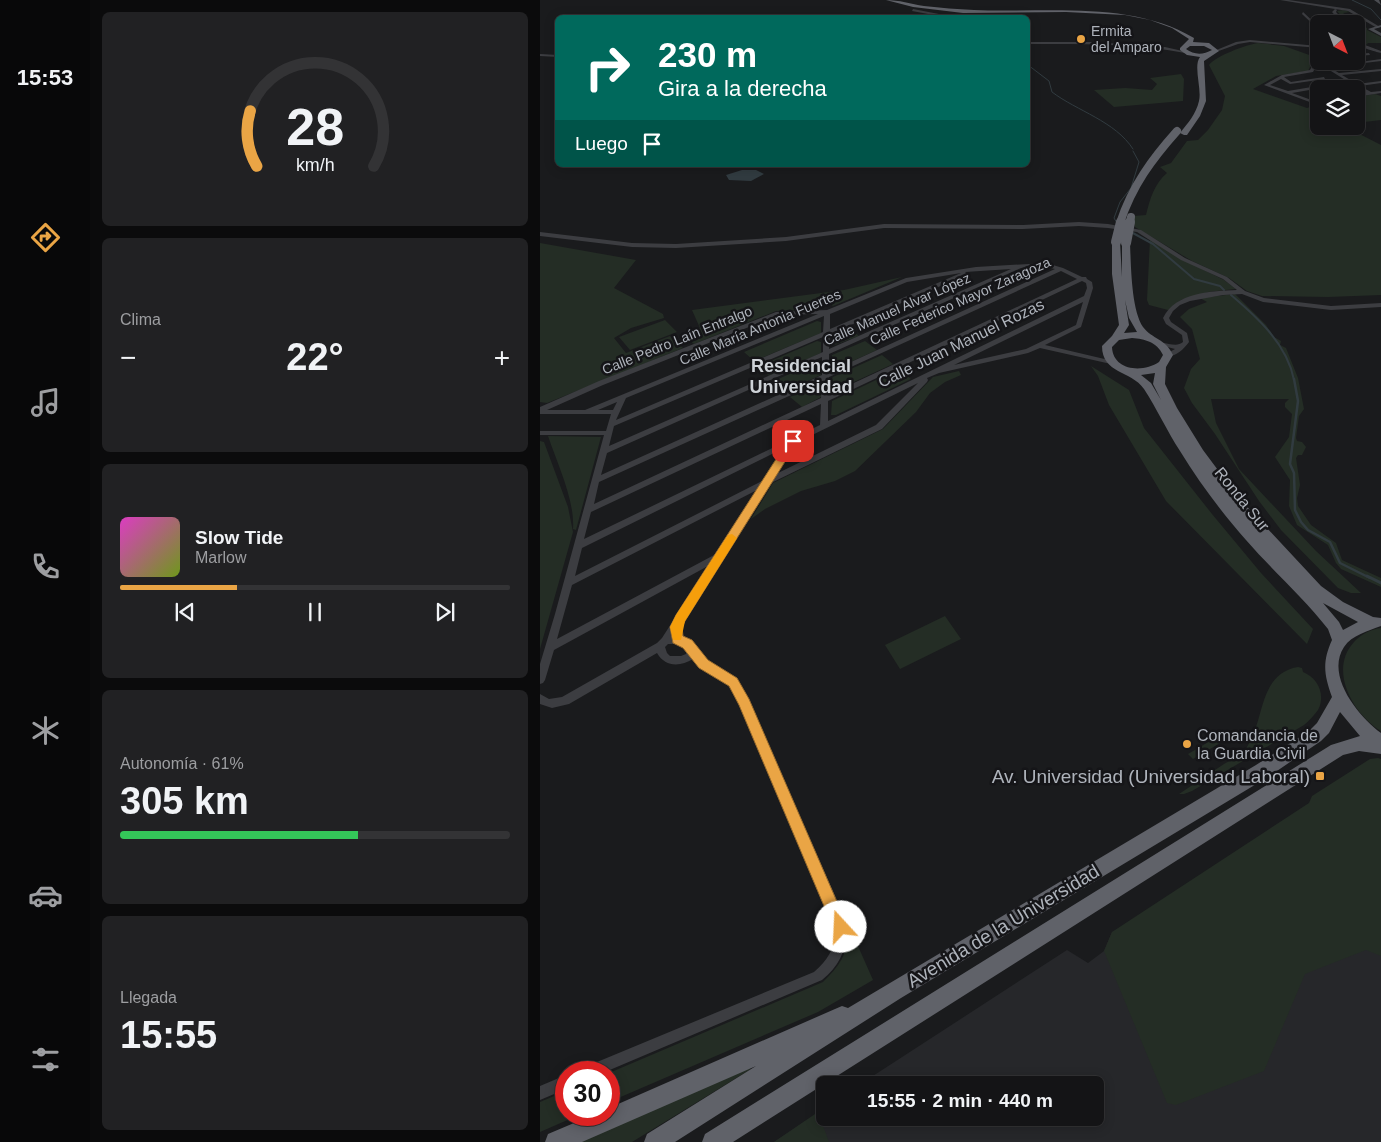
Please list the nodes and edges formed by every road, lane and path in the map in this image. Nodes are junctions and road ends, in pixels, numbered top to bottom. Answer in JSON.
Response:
{"nodes":[{"id":1,"x":889,"y":0,"type":"edge"},
{"id":2,"x":898,"y":0,"type":"edge"},
{"id":3,"x":1282,"y":0,"type":"edge"},
{"id":4,"x":1376,"y":0,"type":"edge"},
{"id":5,"x":1381,"y":4,"type":"edge"},
{"id":6,"x":913,"y":10,"type":"dead end"},
{"id":7,"x":1335,"y":10,"type":"junction"},
{"id":8,"x":1303,"y":13,"type":"dead end"},
{"id":9,"x":935,"y":15,"type":"edge"},
{"id":10,"x":1337,"y":15,"type":"edge"},
{"id":11,"x":1307,"y":18,"type":"junction"},
{"id":12,"x":1310,"y":18,"type":"edge"},
{"id":13,"x":1310,"y":21,"type":"edge"},
{"id":14,"x":1379,"y":26,"type":"edge"},
{"id":15,"x":1381,"y":35,"type":"edge"},
{"id":16,"x":1030,"y":43,"type":"edge"},
{"id":17,"x":1205,"y":44,"type":"junction"},
{"id":18,"x":1310,"y":46,"type":"edge"},
{"id":19,"x":1365,"y":48,"type":"edge"},
{"id":20,"x":1186,"y":49,"type":"junction"},
{"id":21,"x":1214,"y":49,"type":"junction"},
{"id":22,"x":1381,"y":52,"type":"edge"},
{"id":23,"x":1365,"y":54,"type":"edge"},
{"id":24,"x":1369,"y":54,"type":"dead end"},
{"id":25,"x":540,"y":55,"type":"edge"},
{"id":26,"x":1207,"y":55,"type":"junction"},
{"id":27,"x":555,"y":56,"type":"edge"},
{"id":28,"x":1381,"y":60,"type":"edge"},
{"id":29,"x":1365,"y":62,"type":"edge"},
{"id":30,"x":1331,"y":70,"type":"edge"},
{"id":31,"x":1381,"y":70,"type":"edge"},
{"id":32,"x":1312,"y":71,"type":"joint"},
{"id":33,"x":1366,"y":71,"type":"joint"},
{"id":34,"x":1337,"y":74,"type":"junction"},
{"id":35,"x":1280,"y":77,"type":"junction"},
{"id":36,"x":1324,"y":78,"type":"junction"},
{"id":37,"x":1328,"y":80,"type":"edge"},
{"id":38,"x":1347,"y":80,"type":"edge"},
{"id":39,"x":1381,"y":82,"type":"edge"},
{"id":40,"x":1365,"y":84,"type":"edge"},
{"id":41,"x":1310,"y":89,"type":"edge"},
{"id":42,"x":1365,"y":91,"type":"edge"},
{"id":43,"x":1381,"y":92,"type":"edge"},
{"id":44,"x":1286,"y":93,"type":"junction"},
{"id":45,"x":1369,"y":93,"type":"junction"},
{"id":46,"x":1365,"y":94,"type":"edge"},
{"id":47,"x":1310,"y":102,"type":"edge"},
{"id":48,"x":1181,"y":132,"type":"junction"},
{"id":49,"x":540,"y":234,"type":"edge"},
{"id":50,"x":1121,"y":243,"type":"junction"},
{"id":51,"x":1024,"y":265,"type":"junction"},
{"id":52,"x":1000,"y":267,"type":"junction"},
{"id":53,"x":976,"y":269,"type":"junction"},
{"id":54,"x":1062,"y":269,"type":"junction"},
{"id":55,"x":940,"y":274,"type":"junction"},
{"id":56,"x":1007,"y":274,"type":"junction"},
{"id":57,"x":1084,"y":278,"type":"junction"},
{"id":58,"x":948,"y":281,"type":"junction"},
{"id":59,"x":1243,"y":292,"type":"junction"},
{"id":60,"x":1088,"y":297,"type":"junction"},
{"id":61,"x":1073,"y":304,"type":"junction"},
{"id":62,"x":1381,"y":305,"type":"edge"},
{"id":63,"x":1085,"y":308,"type":"junction"},
{"id":64,"x":827,"y":312,"type":"junction"},
{"id":65,"x":826,"y":333,"type":"junction"},
{"id":66,"x":1116,"y":338,"type":"junction"},
{"id":67,"x":1150,"y":338,"type":"junction"},
{"id":68,"x":1162,"y":344,"type":"junction"},
{"id":69,"x":988,"y":346,"type":"junction"},
{"id":70,"x":1042,"y":346,"type":"junction"},
{"id":71,"x":1182,"y":346,"type":"junction"},
{"id":72,"x":1106,"y":349,"type":"junction"},
{"id":73,"x":826,"y":355,"type":"junction"},
{"id":74,"x":970,"y":355,"type":"junction"},
{"id":75,"x":1083,"y":357,"type":"junction"},
{"id":76,"x":995,"y":358,"type":"junction"},
{"id":77,"x":1165,"y":361,"type":"junction"},
{"id":78,"x":1111,"y":362,"type":"junction"},
{"id":79,"x":972,"y":363,"type":"junction"},
{"id":80,"x":1128,"y":370,"type":"junction"},
{"id":81,"x":934,"y":372,"type":"junction"},
{"id":82,"x":826,"y":376,"type":"junction"},
{"id":83,"x":902,"y":388,"type":"junction"},
{"id":84,"x":912,"y":393,"type":"junction"},
{"id":85,"x":623,"y":397,"type":"junction"},
{"id":86,"x":825,"y":400,"type":"junction"},
{"id":87,"x":540,"y":411,"type":"edge"},
{"id":88,"x":586,"y":412,"type":"junction"},
{"id":89,"x":625,"y":420,"type":"joint"},
{"id":90,"x":612,"y":422,"type":"junction"},
{"id":91,"x":824,"y":426,"type":"junction"},
{"id":92,"x":540,"y":433,"type":"edge"},
{"id":93,"x":793,"y":441,"type":"junction"},
{"id":94,"x":604,"y":451,"type":"junction"},
{"id":95,"x":770,"y":452,"type":"junction"},
{"id":96,"x":782,"y":460,"type":"junction"},
{"id":97,"x":598,"y":472,"type":"junction"},
{"id":98,"x":611,"y":474,"type":"junction"},
{"id":99,"x":595,"y":481,"type":"junction"},
{"id":100,"x":767,"y":482,"type":"junction"},
{"id":101,"x":739,"y":496,"type":"junction"},
{"id":102,"x":754,"y":502,"type":"junction"},
{"id":103,"x":587,"y":511,"type":"junction"},
{"id":104,"x":604,"y":533,"type":"junction"},
{"id":105,"x":581,"y":534,"type":"junction"},
{"id":106,"x":578,"y":546,"type":"junction"},
{"id":107,"x":721,"y":555,"type":"junction"},
{"id":108,"x":567,"y":584,"type":"junction"},
{"id":109,"x":1377,"y":622,"type":"edge"},
{"id":110,"x":676,"y":627,"type":"junction"},
{"id":111,"x":677,"y":639,"type":"junction"},
{"id":112,"x":1340,"y":641,"type":"junction"},
{"id":113,"x":663,"y":647,"type":"junction"},
{"id":114,"x":549,"y":648,"type":"junction"},
{"id":115,"x":692,"y":652,"type":"junction"},
{"id":116,"x":682,"y":661,"type":"junction"},
{"id":117,"x":703,"y":664,"type":"junction"},
{"id":118,"x":540,"y":680,"type":"edge"},
{"id":119,"x":540,"y":698,"type":"edge"},
{"id":120,"x":1339,"y":699,"type":"junction"},
{"id":121,"x":1381,"y":744,"type":"edge"},
{"id":122,"x":894,"y":991,"type":"junction"},
{"id":123,"x":616,"y":1061,"type":"edge"},
{"id":124,"x":555,"y":1087,"type":"edge"},
{"id":125,"x":540,"y":1094,"type":"edge"},
{"id":126,"x":761,"y":1112,"type":"junction"},
{"id":127,"x":556,"y":1142,"type":"edge"},
{"id":128,"x":655,"y":1142,"type":"edge"},
{"id":129,"x":713,"y":1142,"type":"edge"},
{"id":130,"x":726,"y":1142,"type":"edge"}],
"edges":[{"from":1,"to":20,"type":"highway"},
{"from":2,"to":17,"type":"highway"},
{"from":3,"to":7,"type":"street"},
{"from":4,"to":5,"type":"main road"},
{"from":6,"to":9,"type":"street"},
{"from":7,"to":10,"type":"street"},
{"from":7,"to":14,"type":"street"},
{"from":8,"to":11,"type":"street"},
{"from":11,"to":12,"type":"street"},
{"from":11,"to":13,"type":"street"},
{"from":14,"to":15,"type":"main road"},
{"from":16,"to":20,"type":"street"},
{"from":17,"to":20,"type":"highway"},
{"from":17,"to":21,"type":"highway"},
{"from":18,"to":21,"type":"street"},
{"from":19,"to":22,"type":"street"},
{"from":20,"to":26,"type":"highway"},
{"from":20,"to":48,"type":"highway"},
{"from":21,"to":26,"type":"highway"},
{"from":23,"to":24,"type":"street"},
{"from":25,"to":27,"type":"street"},
{"from":26,"to":48,"type":"highway"},
{"from":28,"to":29,"type":"street"},
{"from":30,"to":34,"type":"street"},
{"from":31,"to":33,"type":"street"},
{"from":32,"to":35,"type":"street"},
{"from":32,"to":36,"type":"street"},
{"from":33,"to":34,"type":"street"},
{"from":34,"to":38,"type":"street"},
{"from":35,"to":36,"type":"street"},
{"from":35,"to":44,"type":"street"},
{"from":36,"to":37,"type":"street"},
{"from":39,"to":40,"type":"street"},
{"from":41,"to":44,"type":"street"},
{"from":42,"to":45,"type":"street"},
{"from":43,"to":45,"type":"street"},
{"from":44,"to":47,"type":"street"},
{"from":45,"to":46,"type":"street"},
{"from":48,"to":50,"type":"highway","bridge":true},
{"from":49,"to":59,"type":"street"},
{"from":50,"to":66,"type":"highway"},
{"from":50,"to":67,"type":"highway"},
{"from":51,"to":52,"type":"street","name":"Calle María Antonia Fuertes"},
{"from":51,"to":54,"type":"street","name":"Calle María Antonia Fuertes"},
{"from":51,"to":56,"type":"street","name":"Calle Manuel Alvar López"},
{"from":52,"to":53,"type":"street","name":"Calle María Antonia Fuertes"},
{"from":52,"to":56,"type":"street"},
{"from":53,"to":55,"type":"street","name":"Calle María Antonia Fuertes"},
{"from":53,"to":58,"type":"street"},
{"from":54,"to":57,"type":"street","name":"Calle María Antonia Fuertes"},
{"from":54,"to":82,"type":"street","name":"Calle Federico Mayor Zaragoza"},
{"from":55,"to":58,"type":"street"},
{"from":55,"to":64,"type":"street","name":"Calle María Antonia Fuertes"},
{"from":56,"to":73,"type":"street","name":"Calle Manuel Alvar López"},
{"from":57,"to":60,"type":"street"},
{"from":57,"to":86,"type":"street"},
{"from":58,"to":65,"type":"street"},
{"from":59,"to":62,"type":"street"},
{"from":59,"to":71,"type":"street"},
{"from":60,"to":61,"type":"street","name":"Calle Juan Manuel Rozas"},
{"from":60,"to":63,"type":"street"},
{"from":61,"to":63,"type":"street"},
{"from":61,"to":69,"type":"street","name":"Calle Juan Manuel Rozas"},
{"from":63,"to":70,"type":"street"},
{"from":64,"to":65,"type":"street"},
{"from":64,"to":85,"type":"street","name":"Calle María Antonia Fuertes"},
{"from":64,"to":87,"type":"street","name":"Calle Pedro Laín Entralgo"},
{"from":65,"to":73,"type":"street"},
{"from":65,"to":89,"type":"street"},
{"from":66,"to":67,"type":"highway"},
{"from":66,"to":72,"type":"highway"},
{"from":67,"to":68,"type":"highway"},
{"from":68,"to":71,"type":"street"},
{"from":68,"to":77,"type":"highway"},
{"from":69,"to":74,"type":"street","name":"Calle Juan Manuel Rozas"},
{"from":69,"to":76,"type":"street"},
{"from":70,"to":75,"type":"street"},
{"from":70,"to":76,"type":"street"},
{"from":71,"to":77,"type":"street"},
{"from":72,"to":75,"type":"street"},
{"from":72,"to":78,"type":"highway"},
{"from":73,"to":82,"type":"street"},
{"from":73,"to":94,"type":"street","name":"Calle Manuel Alvar López"},
{"from":74,"to":76,"type":"street"},
{"from":74,"to":79,"type":"street"},
{"from":74,"to":81,"type":"street","name":"Calle Juan Manuel Rozas"},
{"from":75,"to":78,"type":"street"},
{"from":76,"to":79,"type":"street"},
{"from":77,"to":80,"type":"highway"},
{"from":77,"to":109,"type":"highway","name":"Ronda Sur"},
{"from":78,"to":80,"type":"highway"},
{"from":79,"to":81,"type":"street"},
{"from":80,"to":112,"type":"highway","name":"Ronda Sur"},
{"from":81,"to":83,"type":"street","name":"Calle Juan Manuel Rozas"},
{"from":81,"to":84,"type":"street"},
{"from":82,"to":86,"type":"street"},
{"from":82,"to":98,"type":"street","name":"Calle Federico Mayor Zaragoza"},
{"from":83,"to":84,"type":"street"},
{"from":83,"to":91,"type":"street","name":"Calle Juan Manuel Rozas"},
{"from":84,"to":100,"type":"street"},
{"from":85,"to":88,"type":"street","name":"Calle María Antonia Fuertes"},
{"from":85,"to":90,"type":"street"},
{"from":86,"to":91,"type":"street"},
{"from":86,"to":103,"type":"street"},
{"from":87,"to":88,"type":"street"},
{"from":88,"to":90,"type":"street"},
{"from":89,"to":90,"type":"street"},
{"from":90,"to":92,"type":"street"},
{"from":90,"to":94,"type":"street"},
{"from":91,"to":93,"type":"street","name":"Calle Juan Manuel Rozas"},
{"from":93,"to":95,"type":"street","name":"Calle Juan Manuel Rozas"},
{"from":93,"to":96,"type":"street"},
{"from":94,"to":97,"type":"street"},
{"from":95,"to":96,"type":"street"},
{"from":95,"to":104,"type":"street","name":"Calle Juan Manuel Rozas"},
{"from":96,"to":100,"type":"street"},
{"from":97,"to":98,"type":"street"},
{"from":97,"to":99,"type":"street"},
{"from":98,"to":99,"type":"street","name":"Calle Federico Mayor Zaragoza"},
{"from":99,"to":103,"type":"street"},
{"from":100,"to":101,"type":"street"},
{"from":100,"to":102,"type":"street"},
{"from":101,"to":102,"type":"street"},
{"from":101,"to":108,"type":"street"},
{"from":102,"to":107,"type":"street"},
{"from":103,"to":105,"type":"street"},
{"from":104,"to":105,"type":"street"},
{"from":104,"to":106,"type":"street","name":"Calle Juan Manuel Rozas"},
{"from":105,"to":106,"type":"street"},
{"from":106,"to":108,"type":"street"},
{"from":107,"to":110,"type":"street"},
{"from":107,"to":114,"type":"street"},
{"from":108,"to":114,"type":"street"},
{"from":109,"to":112,"type":"highway"},
{"from":110,"to":111,"type":"street"},
{"from":110,"to":113,"type":"street"},
{"from":111,"to":113,"type":"street"},
{"from":111,"to":115,"type":"street"},
{"from":112,"to":120,"type":"highway"},
{"from":113,"to":116,"type":"street"},
{"from":113,"to":119,"type":"street"},
{"from":114,"to":118,"type":"street"},
{"from":115,"to":116,"type":"street"},
{"from":115,"to":117,"type":"street"},
{"from":116,"to":117,"type":"street"},
{"from":117,"to":123,"type":"street"},
{"from":120,"to":121,"type":"highway"},
{"from":120,"to":122,"type":"highway","name":"Avenida de la Universidad"},
{"from":121,"to":126,"type":"highway","name":"Avenida de la Universidad"},
{"from":122,"to":127,"type":"highway"},
{"from":122,"to":128,"type":"highway","name":"Avenida de la Universidad"},
{"from":124,"to":125,"type":"street"},
{"from":126,"to":129,"type":"highway","name":"Avenida de la Universidad"},
{"from":126,"to":130,"type":"highway"}]}
